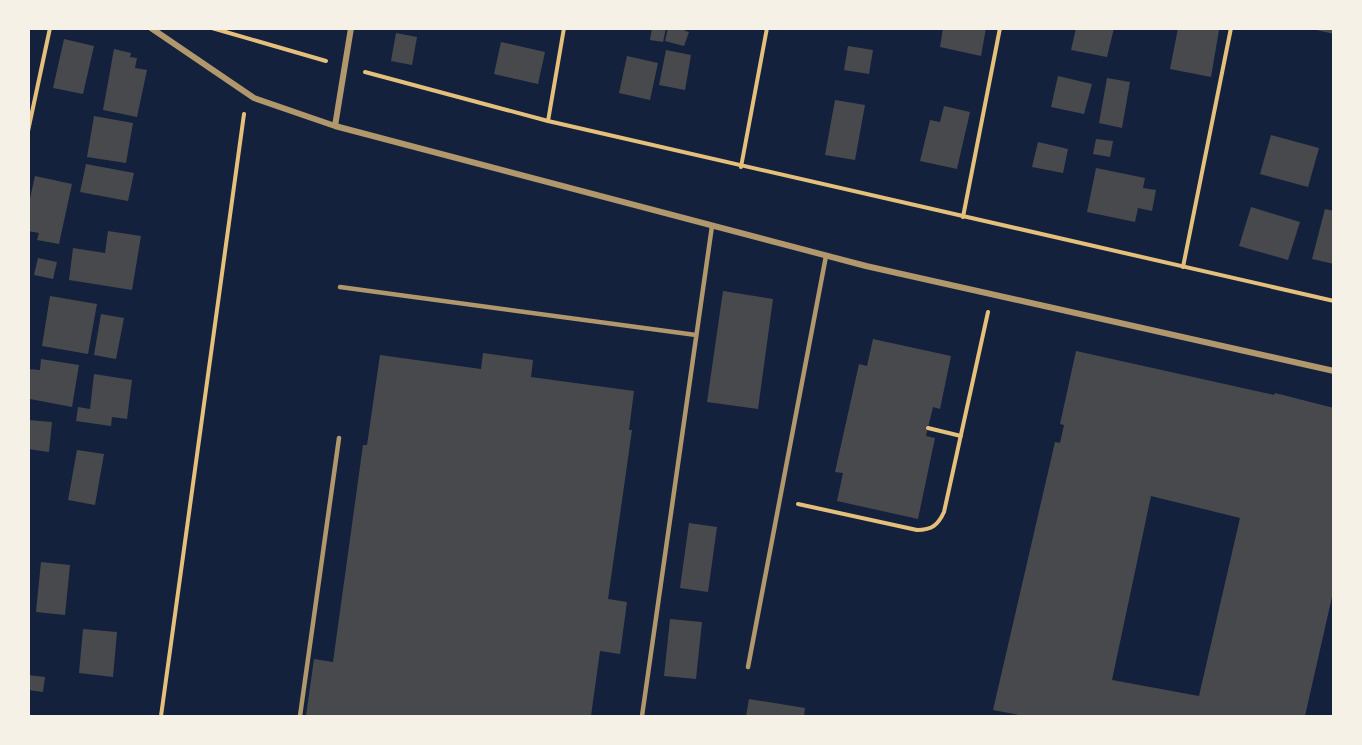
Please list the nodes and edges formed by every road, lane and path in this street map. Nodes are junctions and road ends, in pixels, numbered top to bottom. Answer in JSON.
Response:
{"nodes":[{"id":1,"x":50,"y":28,"type":"edge"},
{"id":2,"x":151,"y":28,"type":"edge"},
{"id":3,"x":212,"y":28,"type":"edge"},
{"id":4,"x":351,"y":28,"type":"edge"},
{"id":5,"x":564,"y":28,"type":"edge"},
{"id":6,"x":767,"y":28,"type":"edge"},
{"id":7,"x":1000,"y":28,"type":"edge"},
{"id":8,"x":1231,"y":28,"type":"edge"},
{"id":9,"x":345,"y":66,"type":"junction"},
{"id":10,"x":247,"y":93,"type":"junction"},
{"id":11,"x":548,"y":121,"type":"junction"},
{"id":12,"x":335,"y":126,"type":"junction"},
{"id":13,"x":28,"y":130,"type":"edge"},
{"id":14,"x":741,"y":166,"type":"junction"},
{"id":15,"x":963,"y":218,"type":"junction"},
{"id":16,"x":712,"y":225,"type":"junction"},
{"id":17,"x":825,"y":256,"type":"junction"},
{"id":18,"x":1183,"y":267,"type":"junction"},
{"id":19,"x":340,"y":287,"type":"dead end"},
{"id":20,"x":992,"y":294,"type":"junction"},
{"id":21,"x":1334,"y":301,"type":"edge"},
{"id":22,"x":696,"y":335,"type":"junction"},
{"id":23,"x":1334,"y":371,"type":"edge"},
{"id":24,"x":928,"y":428,"type":"dead end"},
{"id":25,"x":961,"y":435,"type":"junction"},
{"id":26,"x":339,"y":438,"type":"dead end"},
{"id":27,"x":780,"y":500,"type":"junction"},
{"id":28,"x":748,"y":667,"type":"dead end"},
{"id":29,"x":161,"y":717,"type":"edge"},
{"id":30,"x":300,"y":717,"type":"edge"},
{"id":31,"x":642,"y":717,"type":"edge"}],
"edges":[{"from":1,"to":13,"type":"path"},
{"from":2,"to":10,"type":"street"},
{"from":3,"to":9,"type":"path"},
{"from":4,"to":9,"type":"street"},
{"from":5,"to":11,"type":"path"},
{"from":6,"to":14,"type":"path"},
{"from":7,"to":15,"type":"path"},
{"from":8,"to":18,"type":"path"},
{"from":9,"to":11,"type":"path"},
{"from":9,"to":12,"type":"street"},
{"from":10,"to":12,"type":"street"},
{"from":10,"to":29,"type":"path"},
{"from":11,"to":14,"type":"path"},
{"from":12,"to":16,"type":"street"},
{"from":14,"to":15,"type":"path"},
{"from":15,"to":18,"type":"path"},
{"from":16,"to":17,"type":"street"},
{"from":16,"to":22,"type":"lane"},
{"from":17,"to":20,"type":"street"},
{"from":17,"to":27,"type":"lane"},
{"from":18,"to":21,"type":"path"},
{"from":19,"to":22,"type":"lane"},
{"from":20,"to":23,"type":"street"},
{"from":20,"to":25,"type":"path"},
{"from":22,"to":31,"type":"lane"},
{"from":24,"to":25,"type":"path"},
{"from":25,"to":27,"type":"path"},
{"from":26,"to":30,"type":"lane"},
{"from":27,"to":28,"type":"lane"}]}
